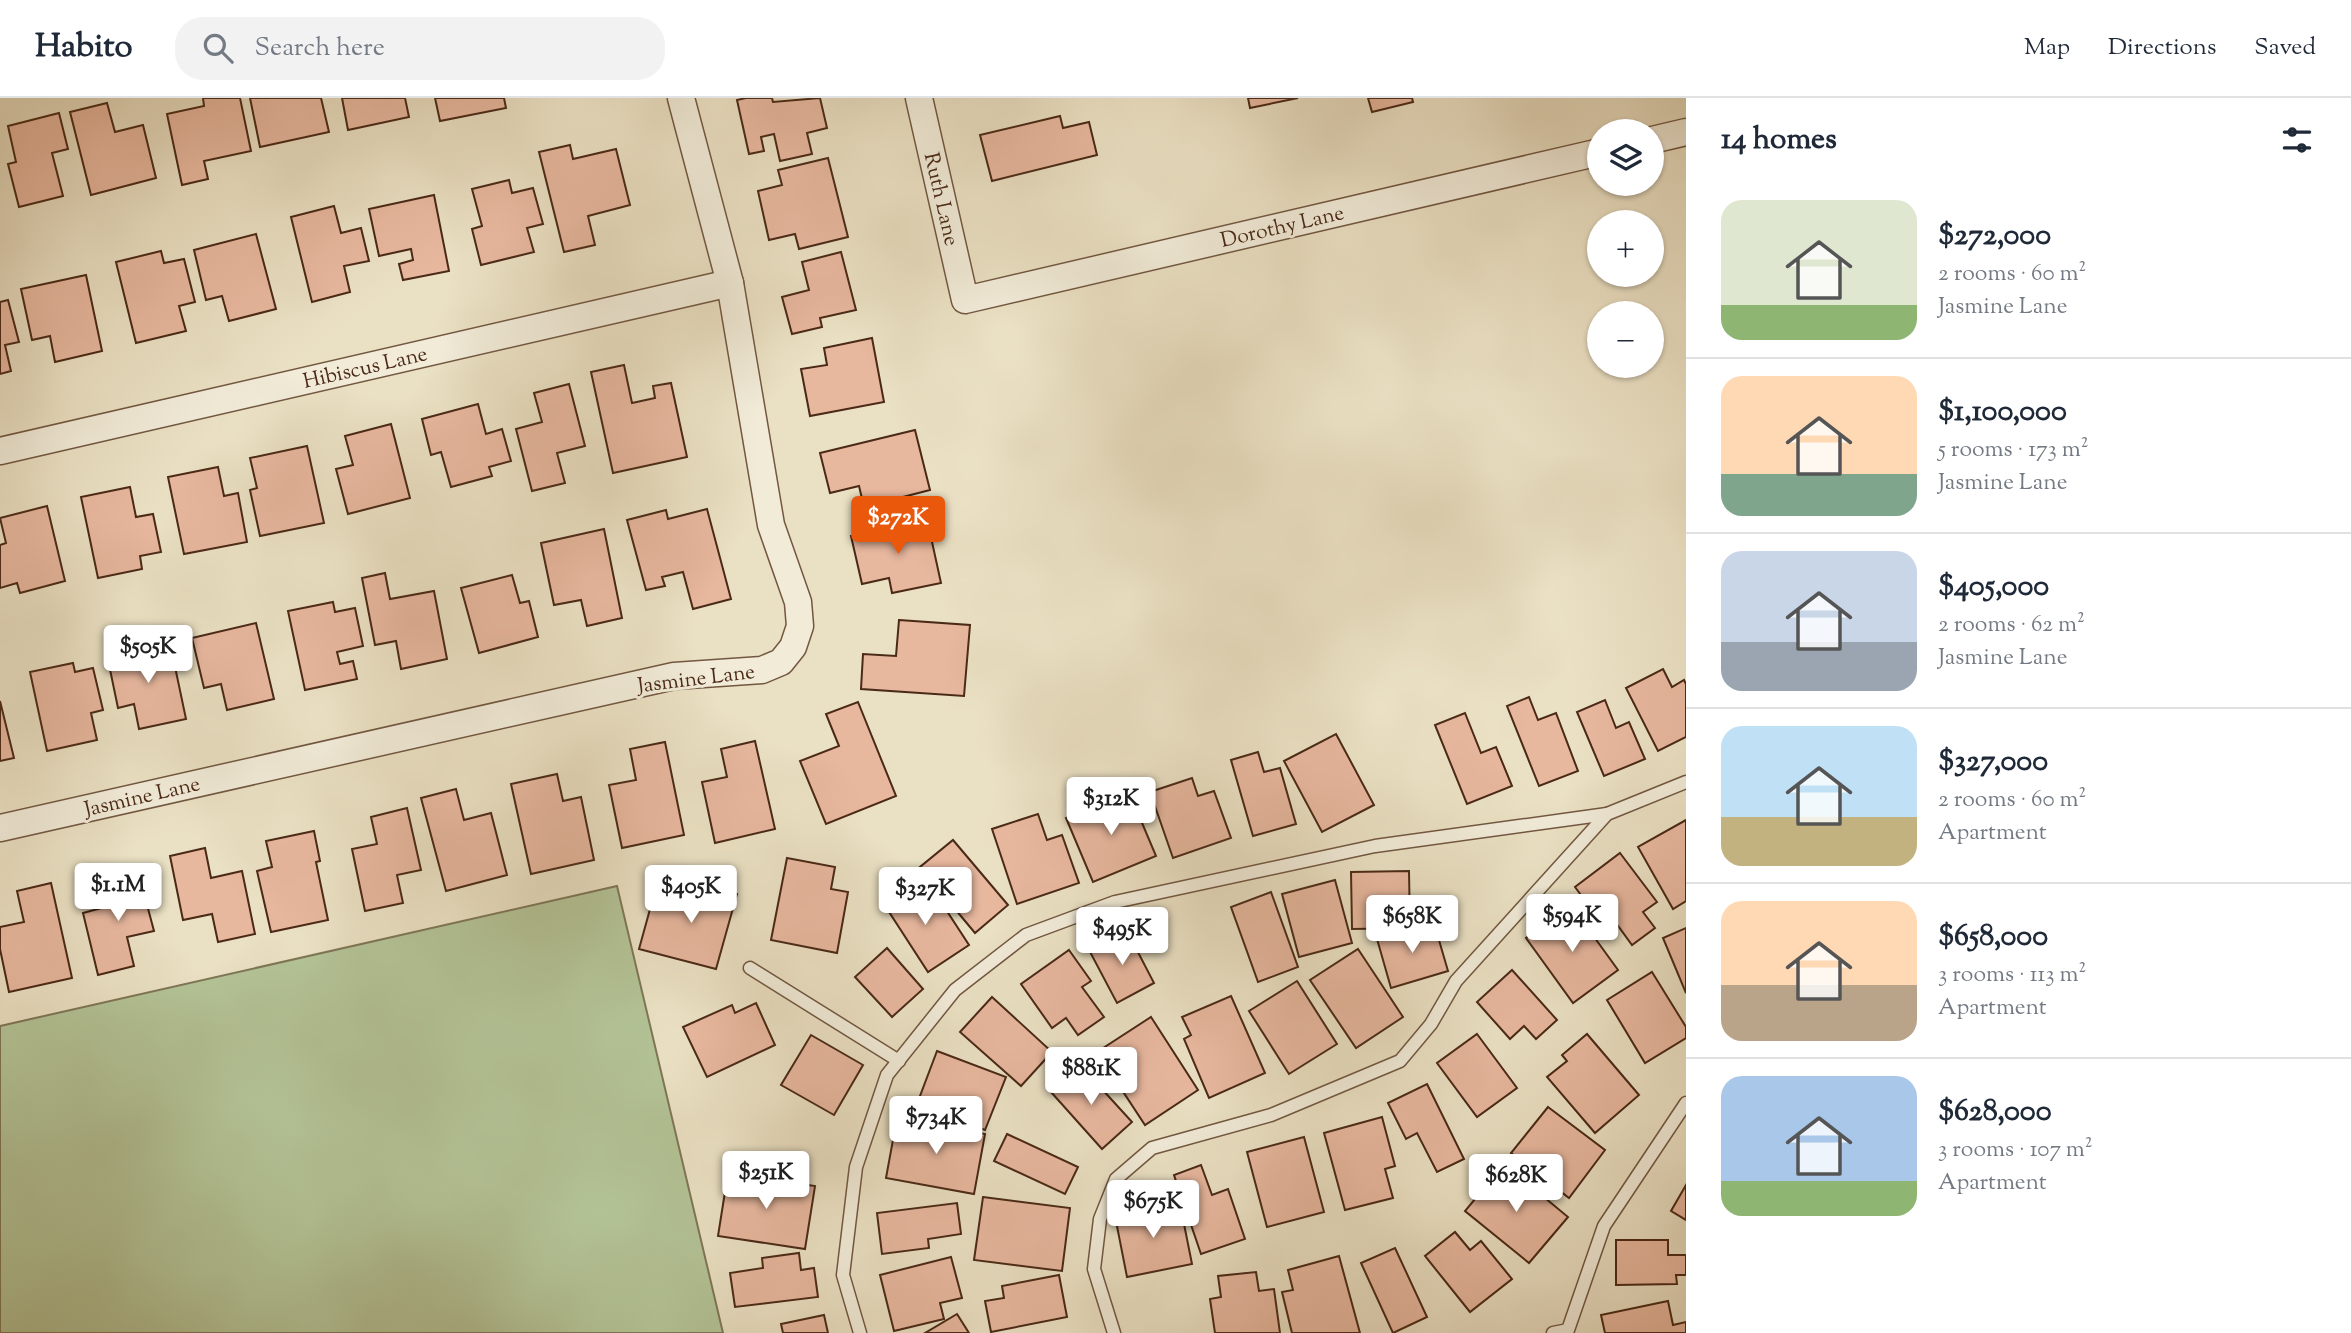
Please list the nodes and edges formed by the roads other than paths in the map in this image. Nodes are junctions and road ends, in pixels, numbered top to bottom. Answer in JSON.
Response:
{"nodes":[{"id":1,"x":681,"y":98,"type":"edge"},
{"id":2,"x":919,"y":98,"type":"edge"},
{"id":3,"x":1686,"y":132,"type":"edge"},
{"id":4,"x":1664,"y":137,"type":"edge"},
{"id":5,"x":1587,"y":155,"type":"edge"},
{"id":6,"x":730,"y":283,"type":"junction"},
{"id":7,"x":964,"y":300,"type":"joint"},
{"id":8,"x":0,"y":452,"type":"edge"},
{"id":9,"x":1686,"y":782,"type":"edge"},
{"id":10,"x":1607,"y":814,"type":"junction"},
{"id":11,"x":0,"y":828,"type":"edge"},
{"id":12,"x":750,"y":968,"type":"dead end"},
{"id":13,"x":899,"y":1061,"type":"junction"},
{"id":14,"x":1686,"y":1103,"type":"edge"},
{"id":15,"x":1568,"y":1331,"type":"edge"},
{"id":16,"x":860,"y":1333,"type":"edge"},
{"id":17,"x":1114,"y":1333,"type":"edge"},
{"id":18,"x":1553,"y":1333,"type":"edge"}],
"edges":[{"from":1,"to":6,"type":"street","name":"Jasmine Lane"},
{"from":2,"to":7,"type":"street","name":"Ruth Lane"},
{"from":3,"to":4,"type":"street"},
{"from":5,"to":7,"type":"street","name":"Dorothy Lane"},
{"from":6,"to":8,"type":"street","name":"Hibiscus Lane"},
{"from":6,"to":11,"type":"street","name":"Jasmine Lane"},
{"from":9,"to":10,"type":"lane"},
{"from":10,"to":13,"type":"lane"},
{"from":10,"to":17,"type":"lane"},
{"from":12,"to":13,"type":"lane"},
{"from":13,"to":16,"type":"lane"},
{"from":14,"to":15,"type":"lane"},
{"from":15,"to":18,"type":"lane"}]}
